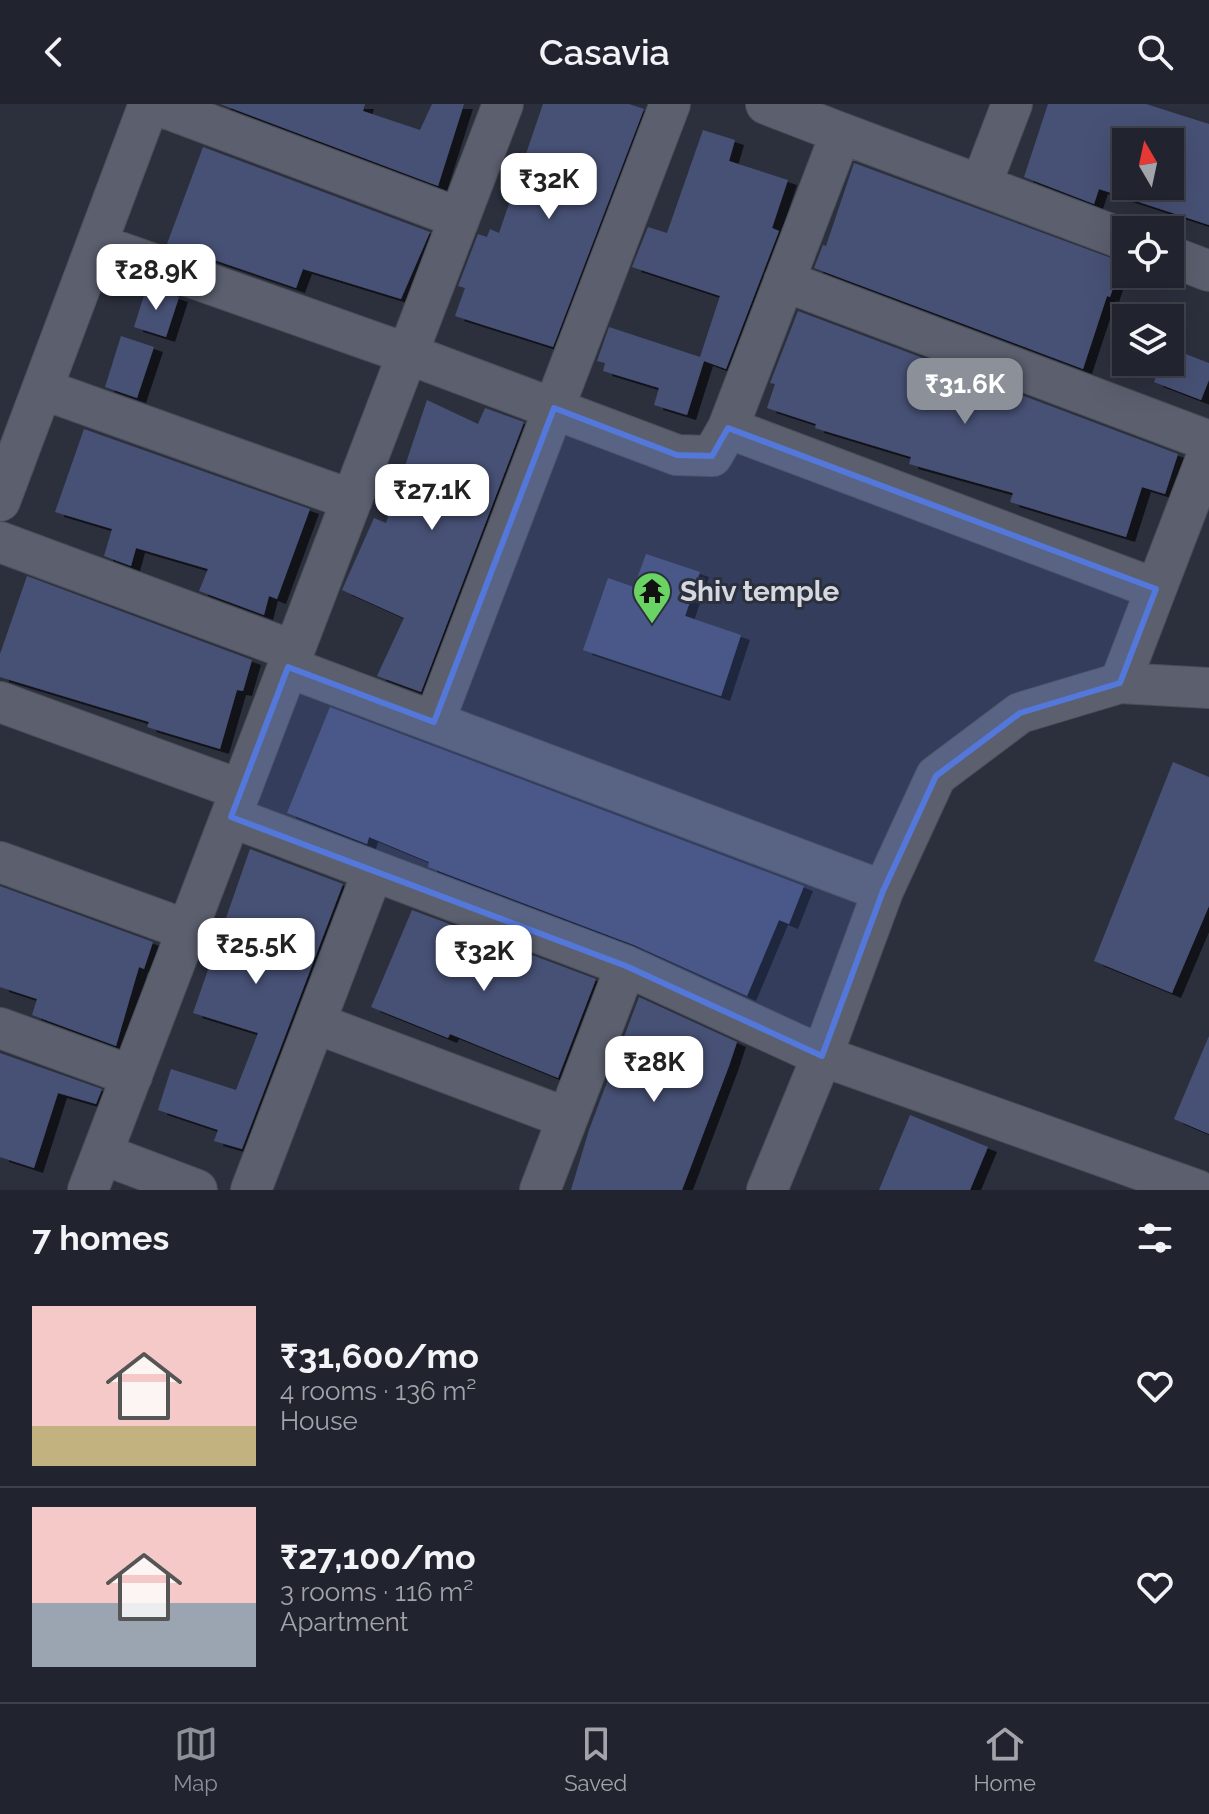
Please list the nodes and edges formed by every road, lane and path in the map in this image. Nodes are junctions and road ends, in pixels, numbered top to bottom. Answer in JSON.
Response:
{"nodes":[{"id":1,"x":149,"y":104,"type":"edge"},
{"id":2,"x":155,"y":104,"type":"edge"},
{"id":3,"x":503,"y":104,"type":"edge"},
{"id":4,"x":670,"y":104,"type":"edge"},
{"id":5,"x":766,"y":104,"type":"edge"},
{"id":6,"x":1012,"y":104,"type":"edge"},
{"id":7,"x":841,"y":133,"type":"junction"},
{"id":8,"x":981,"y":185,"type":"junction"},
{"id":9,"x":459,"y":218,"type":"junction"},
{"id":10,"x":1112,"y":235,"type":"edge"},
{"id":11,"x":97,"y":244,"type":"junction"},
{"id":12,"x":1184,"y":261,"type":"edge"},
{"id":13,"x":1209,"y":271,"type":"edge"},
{"id":14,"x":784,"y":281,"type":"junction"},
{"id":15,"x":408,"y":354,"type":"junction"},
{"id":16,"x":42,"y":389,"type":"junction"},
{"id":17,"x":554,"y":408,"type":"junction"},
{"id":18,"x":728,"y":428,"type":"junction"},
{"id":19,"x":1209,"y":441,"type":"edge"},
{"id":20,"x":1209,"y":451,"type":"edge"},
{"id":21,"x":352,"y":500,"type":"junction"},
{"id":22,"x":0,"y":501,"type":"edge"},
{"id":23,"x":0,"y":542,"type":"edge"},
{"id":24,"x":1156,"y":589,"type":"junction"},
{"id":25,"x":291,"y":659,"type":"junction"},
{"id":26,"x":1120,"y":683,"type":"junction"},
{"id":27,"x":1209,"y":688,"type":"edge"},
{"id":28,"x":0,"y":702,"type":"edge"},
{"id":29,"x":434,"y":722,"type":"junction"},
{"id":30,"x":236,"y":804,"type":"junction"},
{"id":31,"x":0,"y":862,"type":"edge"},
{"id":32,"x":373,"y":871,"type":"junction"},
{"id":33,"x":883,"y":891,"type":"junction"},
{"id":34,"x":187,"y":930,"type":"junction"},
{"id":35,"x":626,"y":966,"type":"junction"},
{"id":36,"x":315,"y":1023,"type":"junction"},
{"id":37,"x":0,"y":1028,"type":"edge"},
{"id":38,"x":822,"y":1056,"type":"junction"},
{"id":39,"x":132,"y":1076,"type":"junction"},
{"id":40,"x":567,"y":1118,"type":"junction"},
{"id":41,"x":95,"y":1172,"type":"edge"},
{"id":42,"x":197,"y":1190,"type":"edge"},
{"id":43,"x":251,"y":1190,"type":"edge"},
{"id":44,"x":540,"y":1190,"type":"edge"},
{"id":45,"x":767,"y":1190,"type":"edge"},
{"id":46,"x":1197,"y":1190,"type":"edge"}],
"edges":[{"from":1,"to":11,"type":"street"},
{"from":2,"to":9,"type":"street"},
{"from":3,"to":9,"type":"street"},
{"from":4,"to":17,"type":"street"},
{"from":5,"to":7,"type":"street"},
{"from":6,"to":8,"type":"street"},
{"from":7,"to":8,"type":"street"},
{"from":7,"to":14,"type":"street"},
{"from":8,"to":10,"type":"street"},
{"from":9,"to":15,"type":"street"},
{"from":11,"to":15,"type":"street"},
{"from":11,"to":16,"type":"street"},
{"from":12,"to":13,"type":"street"},
{"from":14,"to":18,"type":"street"},
{"from":14,"to":19,"type":"street"},
{"from":15,"to":17,"type":"street"},
{"from":15,"to":21,"type":"street"},
{"from":16,"to":21,"type":"street"},
{"from":16,"to":22,"type":"street"},
{"from":17,"to":18,"type":"street"},
{"from":17,"to":29,"type":"street"},
{"from":18,"to":24,"type":"street"},
{"from":20,"to":24,"type":"street"},
{"from":21,"to":25,"type":"street"},
{"from":23,"to":25,"type":"street"},
{"from":24,"to":26,"type":"street"},
{"from":25,"to":29,"type":"street"},
{"from":25,"to":30,"type":"street"},
{"from":26,"to":27,"type":"street"},
{"from":26,"to":33,"type":"street"},
{"from":28,"to":30,"type":"street"},
{"from":29,"to":33,"type":"street"},
{"from":30,"to":32,"type":"street"},
{"from":30,"to":34,"type":"street"},
{"from":31,"to":34,"type":"street"},
{"from":32,"to":35,"type":"street"},
{"from":32,"to":36,"type":"street"},
{"from":33,"to":38,"type":"street"},
{"from":34,"to":39,"type":"street"},
{"from":35,"to":38,"type":"street"},
{"from":35,"to":40,"type":"street"},
{"from":36,"to":40,"type":"street"},
{"from":36,"to":43,"type":"street"},
{"from":37,"to":39,"type":"street"},
{"from":38,"to":45,"type":"street"},
{"from":38,"to":46,"type":"street"},
{"from":39,"to":41,"type":"street"},
{"from":40,"to":44,"type":"street"},
{"from":41,"to":42,"type":"street"}]}
